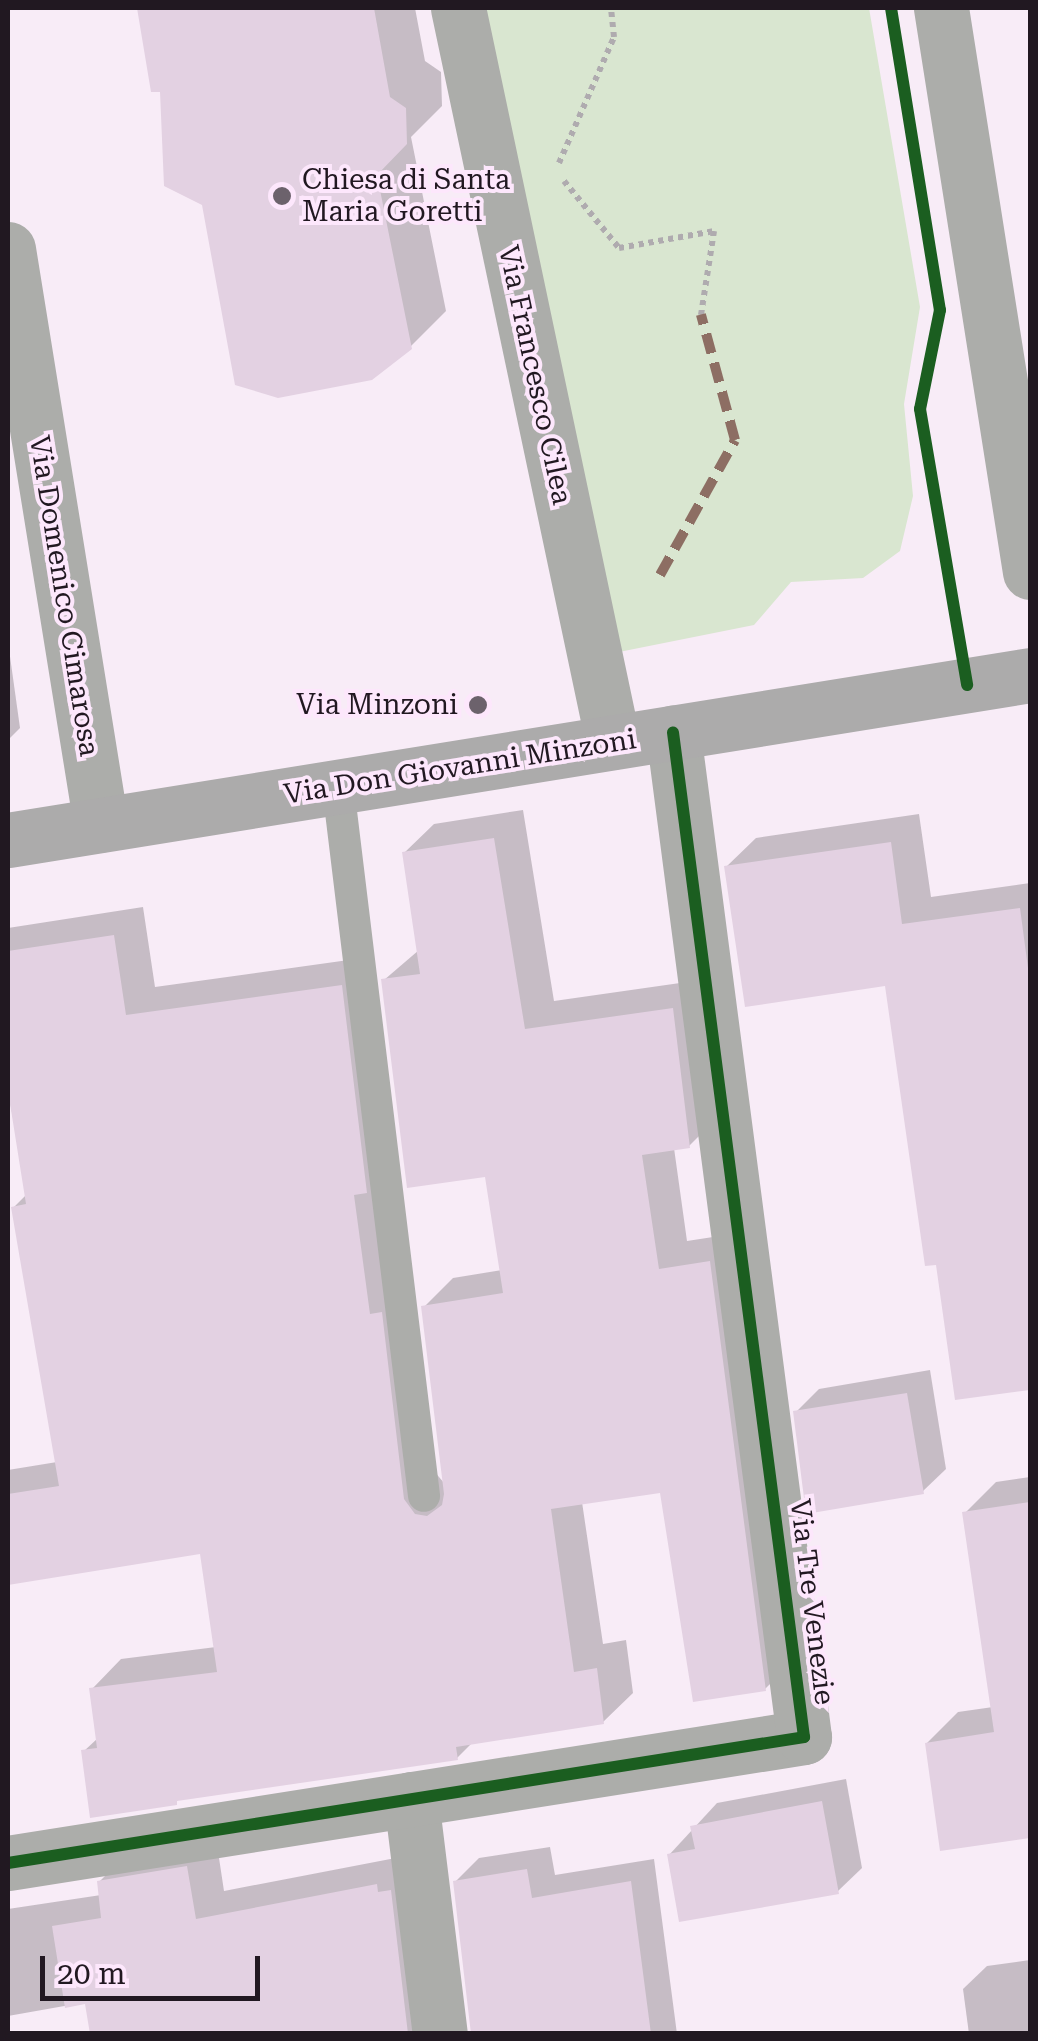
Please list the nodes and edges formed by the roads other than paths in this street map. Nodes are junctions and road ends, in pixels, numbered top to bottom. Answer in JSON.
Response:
{"nodes":[{"id":1,"x":458,"y":8,"type":"edge"},
{"id":2,"x":940,"y":8,"type":"edge"},
{"id":3,"x":8,"y":249,"type":"edge"},
{"id":4,"x":1030,"y":572,"type":"edge"},
{"id":5,"x":1030,"y":674,"type":"edge"},
{"id":6,"x":673,"y":733,"type":"junction"},
{"id":7,"x":613,"y":742,"type":"junction"},
{"id":8,"x":338,"y":787,"type":"junction"},
{"id":9,"x":101,"y":825,"type":"junction"},
{"id":10,"x":8,"y":840,"type":"edge"},
{"id":11,"x":424,"y":1496,"type":"dead end"},
{"id":12,"x":411,"y":1800,"type":"junction"},
{"id":13,"x":8,"y":1863,"type":"edge"},
{"id":14,"x":440,"y":2034,"type":"edge"}],
"edges":[{"from":1,"to":7,"type":"street","name":"Via Francesco Cilea"},
{"from":2,"to":4,"type":"street"},
{"from":3,"to":9,"type":"street","name":"Via Domenico Cimarosa"},
{"from":5,"to":6,"type":"street","name":"Via Don Giovanni Minzoni"},
{"from":6,"to":7,"type":"street","name":"Via Don Giovanni Minzoni"},
{"from":6,"to":12,"type":"street","name":"Via Tre Venezie"},
{"from":7,"to":8,"type":"street","name":"Via Don Giovanni Minzoni"},
{"from":8,"to":9,"type":"street","name":"Via Don Giovanni Minzoni"},
{"from":8,"to":11,"type":"lane"},
{"from":9,"to":10,"type":"street","name":"Via Don Giovanni Minzoni"},
{"from":12,"to":13,"type":"street","name":"Via Tre Venezie"},
{"from":12,"to":14,"type":"street"}]}
